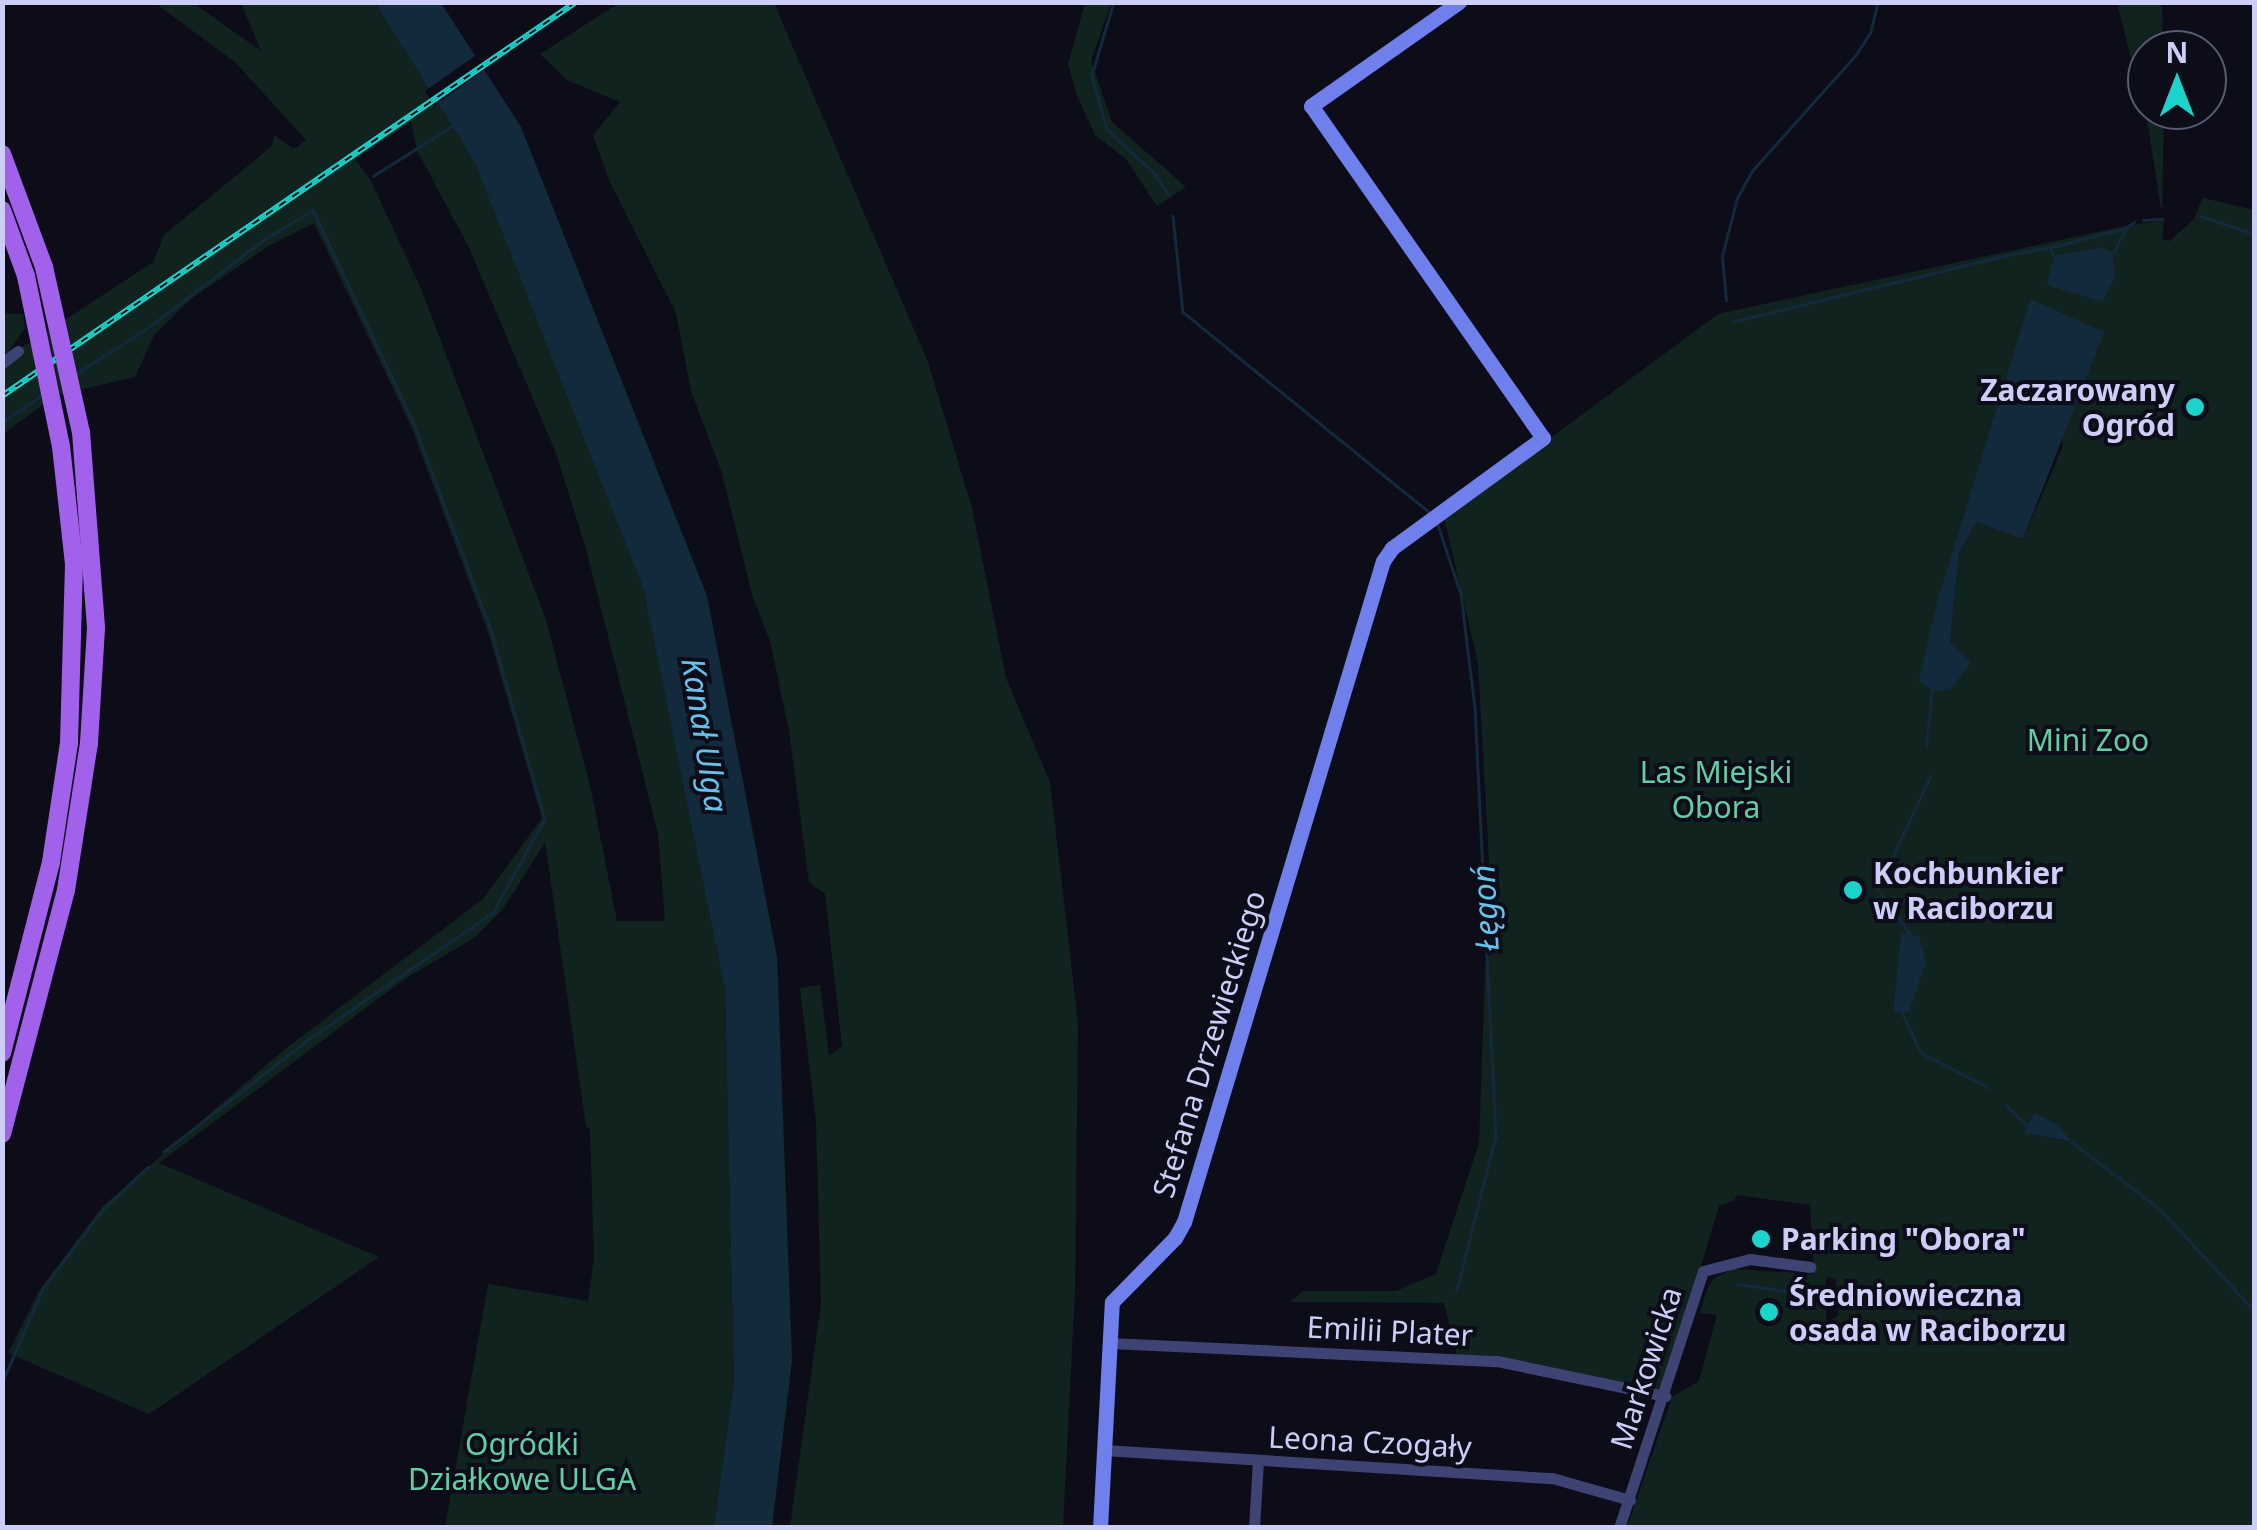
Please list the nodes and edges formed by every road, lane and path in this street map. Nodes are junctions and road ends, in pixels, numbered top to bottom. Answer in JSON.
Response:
{"nodes":[{"id":1,"x":1459,"y":2,"type":"edge"},
{"id":2,"x":2,"y":154,"type":"edge"},
{"id":3,"x":2,"y":210,"type":"edge"},
{"id":4,"x":18,"y":351,"type":"dead end"},
{"id":5,"x":2,"y":363,"type":"edge"},
{"id":6,"x":2,"y":1054,"type":"edge"},
{"id":7,"x":2,"y":1134,"type":"edge"},
{"id":8,"x":1810,"y":1267,"type":"dead end"},
{"id":9,"x":1110,"y":1343,"type":"junction"},
{"id":10,"x":1665,"y":1396,"type":"junction"},
{"id":11,"x":1104,"y":1450,"type":"junction"},
{"id":12,"x":1258,"y":1460,"type":"junction"},
{"id":13,"x":1630,"y":1500,"type":"junction"},
{"id":14,"x":1100,"y":1528,"type":"edge"},
{"id":15,"x":1254,"y":1528,"type":"edge"},
{"id":16,"x":1619,"y":1528,"type":"edge"}],
"edges":[{"from":1,"to":9,"type":"street","name":"Stefana Drzewieckiego"},
{"from":2,"to":7,"type":"main road","bridge":true},
{"from":3,"to":6,"type":"main road","bridge":true},
{"from":4,"to":5,"type":"street"},
{"from":8,"to":10,"type":"street","name":"Markowicka"},
{"from":9,"to":10,"type":"street","name":"Emilii Plater"},
{"from":9,"to":11,"type":"street","name":"Stefana Drzewieckiego"},
{"from":10,"to":13,"type":"street","name":"Markowicka"},
{"from":11,"to":12,"type":"street","name":"Leona Czogały"},
{"from":11,"to":14,"type":"street","name":"Stefana Drzewieckiego"},
{"from":12,"to":13,"type":"street","name":"Leona Czogały"},
{"from":12,"to":15,"type":"street"},
{"from":13,"to":16,"type":"street","name":"Markowicka"}]}
